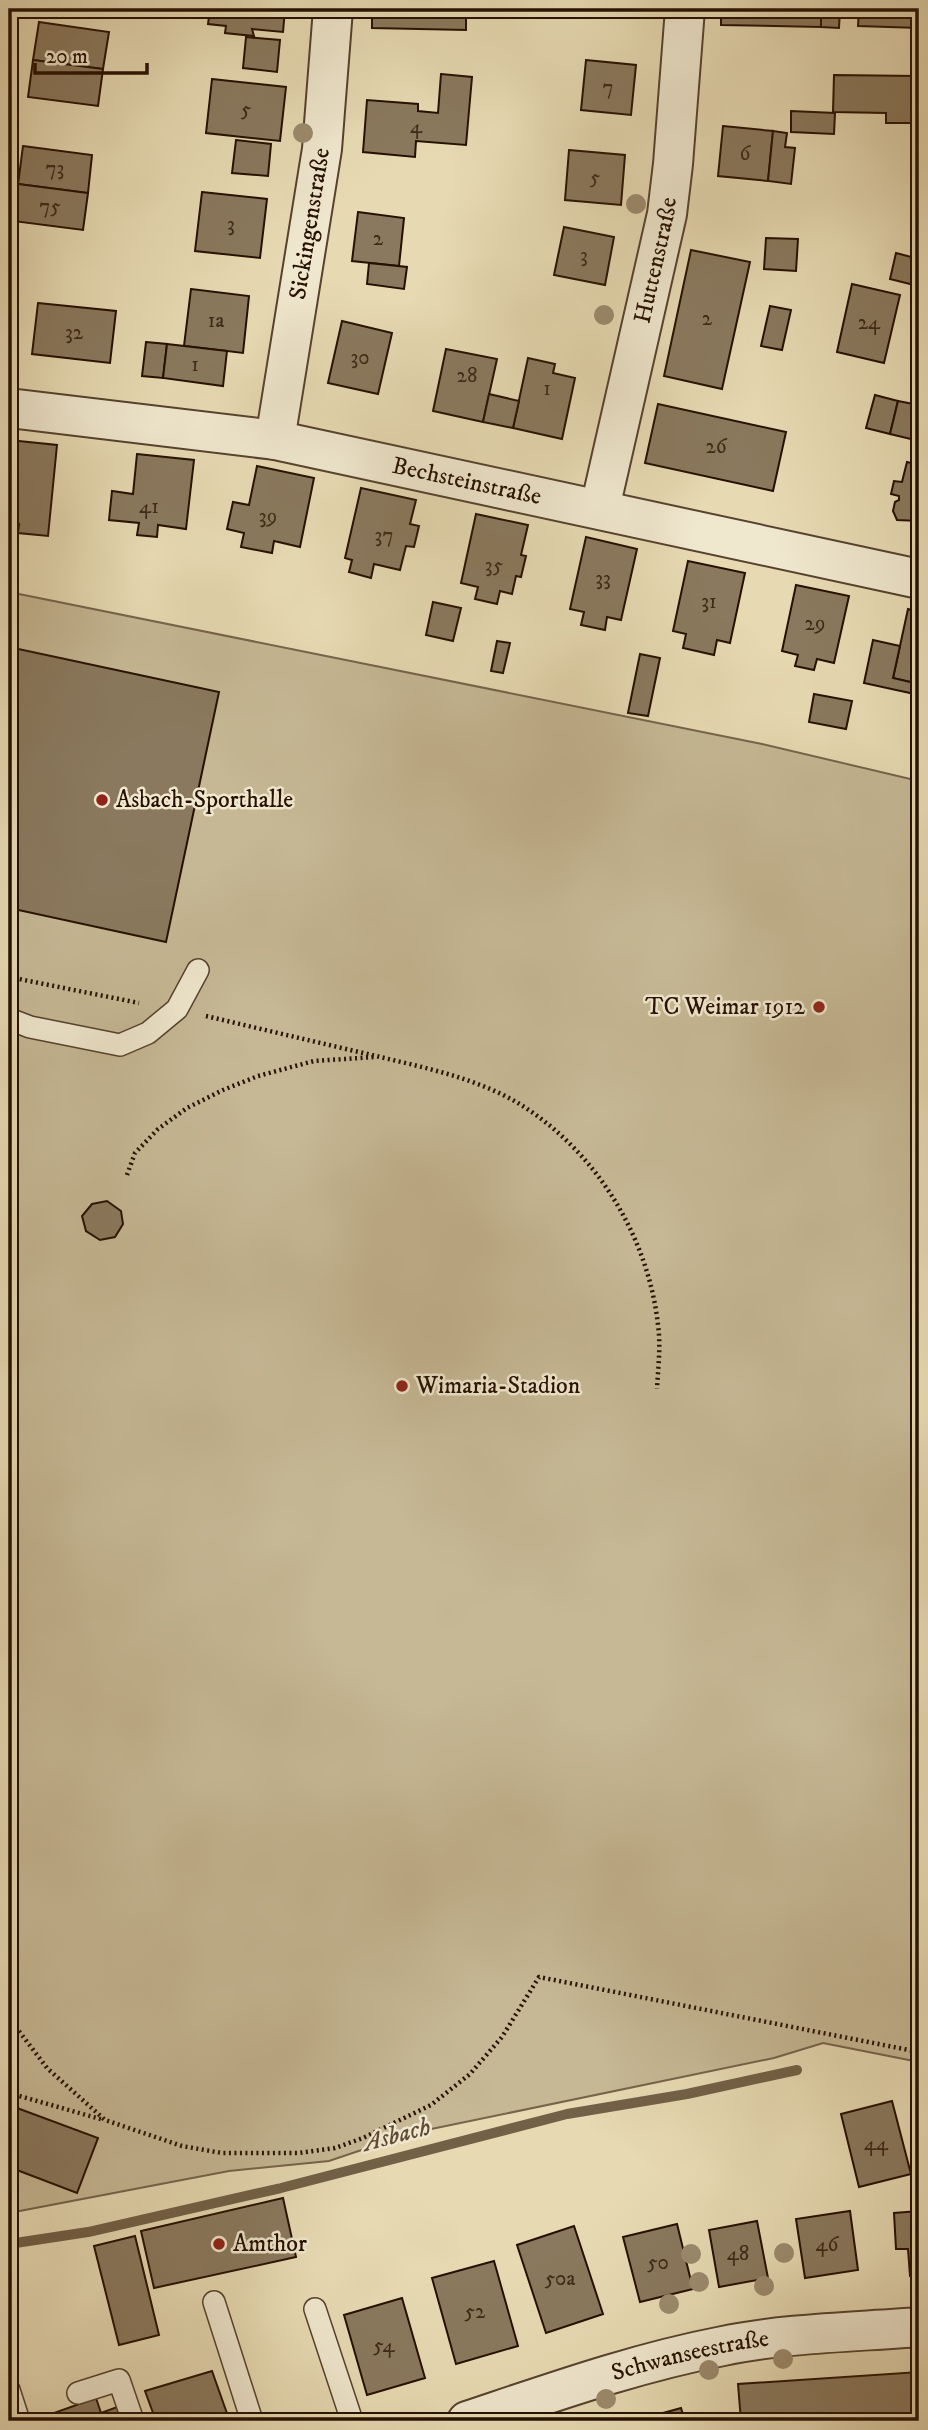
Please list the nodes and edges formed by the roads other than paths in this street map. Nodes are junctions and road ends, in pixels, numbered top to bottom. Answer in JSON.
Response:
{"nodes":[{"id":1,"x":333,"y":9,"type":"edge"},
{"id":2,"x":685,"y":9,"type":"edge"},
{"id":3,"x":9,"y":408,"type":"edge"},
{"id":4,"x":275,"y":440,"type":"junction"},
{"id":5,"x":600,"y":508,"type":"junction"},
{"id":6,"x":919,"y":579,"type":"edge"},
{"id":7,"x":198,"y":970,"type":"dead end"},
{"id":8,"x":9,"y":1019,"type":"edge"},
{"id":9,"x":214,"y":2302,"type":"dead end"},
{"id":10,"x":315,"y":2309,"type":"dead end"},
{"id":11,"x":919,"y":2327,"type":"edge"},
{"id":12,"x":9,"y":2390,"type":"edge"},
{"id":13,"x":78,"y":2393,"type":"dead end"},
{"id":14,"x":19,"y":2421,"type":"edge"},
{"id":15,"x":133,"y":2421,"type":"edge"},
{"id":16,"x":252,"y":2421,"type":"edge"},
{"id":17,"x":352,"y":2421,"type":"edge"},
{"id":18,"x":467,"y":2421,"type":"edge"}],
"edges":[{"from":1,"to":4,"type":"street","name":"Sickingenstraße"},
{"from":2,"to":5,"type":"street","name":"Huttenstraße"},
{"from":3,"to":4,"type":"street","name":"Bechsteinstraße"},
{"from":4,"to":5,"type":"street","name":"Bechsteinstraße"},
{"from":5,"to":6,"type":"street","name":"Bechsteinstraße"},
{"from":7,"to":8,"type":"lane"},
{"from":9,"to":16,"type":"lane"},
{"from":10,"to":17,"type":"lane"},
{"from":11,"to":18,"type":"street","name":"Schwanseestraße"},
{"from":12,"to":14,"type":"lane"},
{"from":13,"to":15,"type":"lane"}]}
